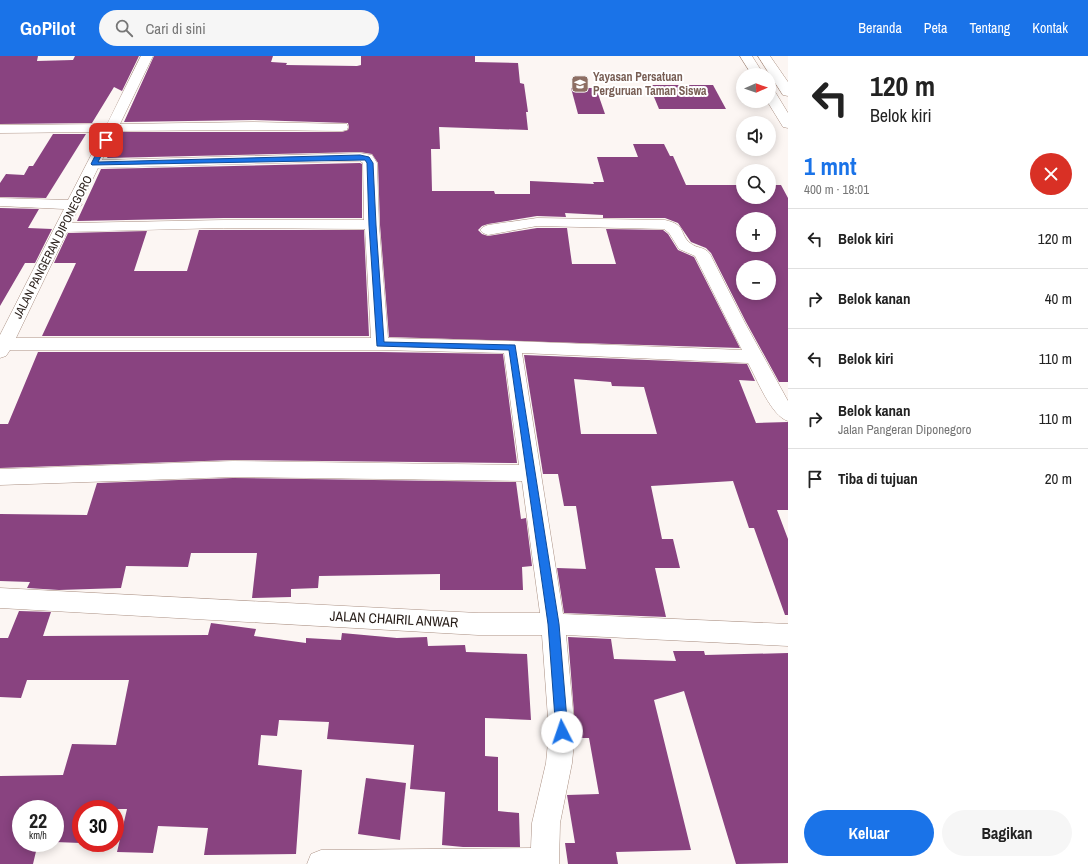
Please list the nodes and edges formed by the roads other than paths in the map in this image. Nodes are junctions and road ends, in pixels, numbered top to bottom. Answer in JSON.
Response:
{"nodes":[{"id":1,"x":147,"y":56,"type":"edge"},
{"id":2,"x":746,"y":56,"type":"edge"},
{"id":3,"x":764,"y":56,"type":"edge"},
{"id":4,"x":754,"y":68,"type":"edge"},
{"id":5,"x":788,"y":92,"type":"edge"},
{"id":6,"x":776,"y":104,"type":"edge"},
{"id":7,"x":788,"y":124,"type":"edge"},
{"id":8,"x":342,"y":127,"type":"dead end"},
{"id":9,"x":112,"y":128,"type":"junction"},
{"id":10,"x":0,"y":129,"type":"edge"},
{"id":11,"x":94,"y":164,"type":"junction"},
{"id":12,"x":0,"y":202,"type":"edge"},
{"id":13,"x":74,"y":205,"type":"junction"},
{"id":14,"x":372,"y":225,"type":"junction"},
{"id":15,"x":62,"y":228,"type":"junction"},
{"id":16,"x":488,"y":230,"type":"dead end"},
{"id":17,"x":380,"y":344,"type":"junction"},
{"id":18,"x":512,"y":347,"type":"junction"},
{"id":19,"x":1,"y":349,"type":"edge"},
{"id":20,"x":754,"y":357,"type":"junction"},
{"id":21,"x":788,"y":414,"type":"edge"},
{"id":22,"x":531,"y":473,"type":"junction"},
{"id":23,"x":0,"y":478,"type":"edge"},
{"id":24,"x":0,"y":598,"type":"edge"},
{"id":25,"x":553,"y":624,"type":"junction"},
{"id":26,"x":788,"y":635,"type":"edge"},
{"id":27,"x":545,"y":863,"type":"edge"},
{"id":28,"x":321,"y":864,"type":"edge"}],
"edges":[{"from":1,"to":9,"type":"street","name":"JALAN PANGERAN DIPONEGORO"},
{"from":2,"to":4,"type":"main road"},
{"from":3,"to":5,"type":"main road"},
{"from":6,"to":7,"type":"main road"},
{"from":8,"to":9,"type":"street"},
{"from":9,"to":10,"type":"street"},
{"from":9,"to":11,"type":"street","name":"JALAN PANGERAN DIPONEGORO"},
{"from":11,"to":13,"type":"street","name":"JALAN PANGERAN DIPONEGORO"},
{"from":11,"to":14,"type":"street"},
{"from":12,"to":13,"type":"street"},
{"from":13,"to":15,"type":"street","name":"JALAN PANGERAN DIPONEGORO"},
{"from":14,"to":15,"type":"street"},
{"from":14,"to":17,"type":"street"},
{"from":15,"to":19,"type":"street","name":"JALAN PANGERAN DIPONEGORO"},
{"from":16,"to":20,"type":"street"},
{"from":17,"to":18,"type":"street"},
{"from":17,"to":19,"type":"street"},
{"from":18,"to":20,"type":"street"},
{"from":18,"to":22,"type":"street"},
{"from":20,"to":21,"type":"street"},
{"from":22,"to":23,"type":"street"},
{"from":22,"to":25,"type":"street"},
{"from":24,"to":25,"type":"street","name":"JALAN CHAIRIL ANWAR"},
{"from":25,"to":26,"type":"street","name":"JALAN CHAIRIL ANWAR"},
{"from":25,"to":27,"type":"street"},
{"from":27,"to":28,"type":"street"}]}
